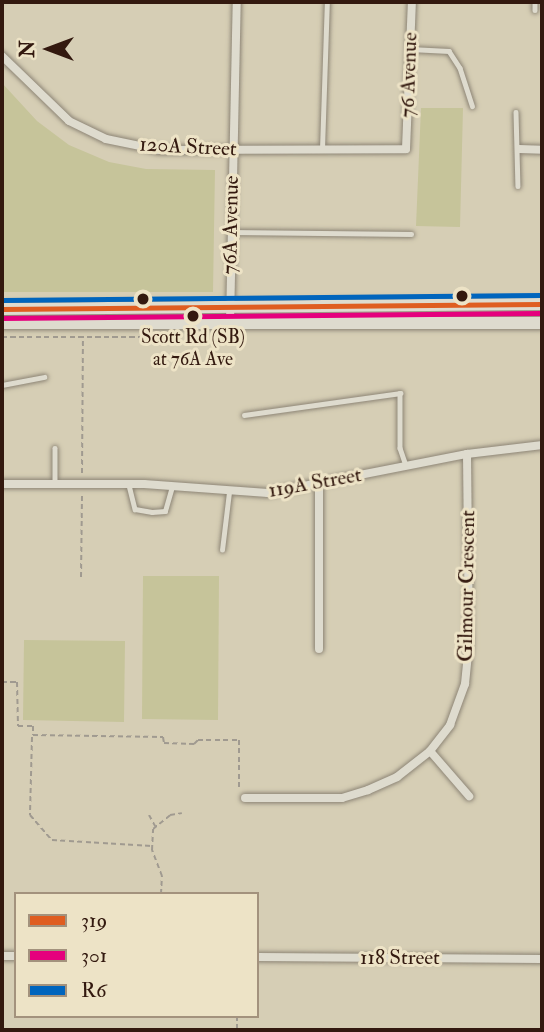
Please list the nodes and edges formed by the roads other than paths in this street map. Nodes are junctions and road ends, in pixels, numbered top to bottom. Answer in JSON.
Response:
{"nodes":[{"id":1,"x":237,"y":2,"type":"edge"},
{"id":2,"x":327,"y":2,"type":"edge"},
{"id":3,"x":412,"y":2,"type":"edge"},
{"id":4,"x":535,"y":2,"type":"edge"},
{"id":5,"x":535,"y":10,"type":"dead end"},
{"id":6,"x":410,"y":49,"type":"junction"},
{"id":7,"x":2,"y":56,"type":"edge"},
{"id":8,"x":472,"y":106,"type":"dead end"},
{"id":9,"x":516,"y":112,"type":"dead end"},
{"id":10,"x":322,"y":149,"type":"junction"},
{"id":11,"x":406,"y":149,"type":"joint"},
{"id":12,"x":519,"y":149,"type":"junction"},
{"id":13,"x":232,"y":150,"type":"junction"},
{"id":14,"x":542,"y":150,"type":"edge"},
{"id":15,"x":518,"y":186,"type":"dead end"},
{"id":16,"x":231,"y":232,"type":"junction"},
{"id":17,"x":411,"y":234,"type":"dead end"},
{"id":18,"x":542,"y":304,"type":"edge"},
{"id":19,"x":230,"y":308,"type":"junction"},
{"id":20,"x":2,"y":309,"type":"edge"},
{"id":21,"x":2,"y":323,"type":"edge"},
{"id":22,"x":230,"y":323,"type":"junction"},
{"id":23,"x":542,"y":323,"type":"edge"},
{"id":24,"x":44,"y":377,"type":"dead end"},
{"id":25,"x":2,"y":385,"type":"edge"},
{"id":26,"x":244,"y":415,"type":"dead end"},
{"id":27,"x":542,"y":445,"type":"edge"},
{"id":28,"x":55,"y":448,"type":"dead end"},
{"id":29,"x":467,"y":454,"type":"junction"},
{"id":30,"x":406,"y":465,"type":"junction"},
{"id":31,"x":319,"y":483,"type":"junction"},
{"id":32,"x":2,"y":484,"type":"edge"},
{"id":33,"x":55,"y":484,"type":"junction"},
{"id":34,"x":129,"y":484,"type":"junction"},
{"id":35,"x":172,"y":487,"type":"junction"},
{"id":36,"x":229,"y":492,"type":"junction"},
{"id":37,"x":222,"y":550,"type":"dead end"},
{"id":38,"x":320,"y":649,"type":"dead end"},
{"id":39,"x":430,"y":751,"type":"junction"},
{"id":40,"x":469,"y":796,"type":"dead end"},
{"id":41,"x":245,"y":798,"type":"road end"},
{"id":42,"x":259,"y":957,"type":"edge"},
{"id":43,"x":542,"y":959,"type":"edge"}],
"edges":[{"from":1,"to":13,"type":"street","name":"76A Avenue"},
{"from":2,"to":10,"type":"lane"},
{"from":3,"to":6,"type":"street","name":"76 Avenue"},
{"from":4,"to":5,"type":"lane"},
{"from":6,"to":8,"type":"lane"},
{"from":6,"to":11,"type":"street","name":"76 Avenue"},
{"from":7,"to":13,"type":"street","name":"120A Street"},
{"from":9,"to":12,"type":"lane"},
{"from":10,"to":11,"type":"street","name":"120A Street"},
{"from":10,"to":13,"type":"street","name":"120A Street"},
{"from":12,"to":14,"type":"street"},
{"from":12,"to":15,"type":"lane"},
{"from":13,"to":16,"type":"street","name":"76A Avenue"},
{"from":16,"to":17,"type":"lane"},
{"from":16,"to":19,"type":"street","name":"76A Avenue"},
{"from":18,"to":19,"type":"main road"},
{"from":19,"to":20,"type":"main road"},
{"from":19,"to":22,"type":"street","name":"76A Avenue"},
{"from":21,"to":22,"type":"main road"},
{"from":22,"to":23,"type":"main road"},
{"from":24,"to":25,"type":"lane"},
{"from":26,"to":30,"type":"lane"},
{"from":27,"to":29,"type":"street","name":"119A Street"},
{"from":28,"to":33,"type":"lane"},
{"from":29,"to":30,"type":"street","name":"119A Street"},
{"from":29,"to":39,"type":"street","name":"Gilmour Crescent"},
{"from":30,"to":31,"type":"street","name":"119A Street"},
{"from":31,"to":36,"type":"street","name":"119A Street"},
{"from":31,"to":38,"type":"street"},
{"from":32,"to":33,"type":"street","name":"119A Street"},
{"from":33,"to":34,"type":"street","name":"119A Street"},
{"from":34,"to":35,"type":"street","name":"119A Street"},
{"from":34,"to":35,"type":"lane"},
{"from":35,"to":36,"type":"street","name":"119A Street"},
{"from":36,"to":37,"type":"lane"},
{"from":39,"to":40,"type":"street"},
{"from":39,"to":41,"type":"street","name":"Gilmour Crescent"},
{"from":42,"to":43,"type":"street","name":"118 Street"}]}
